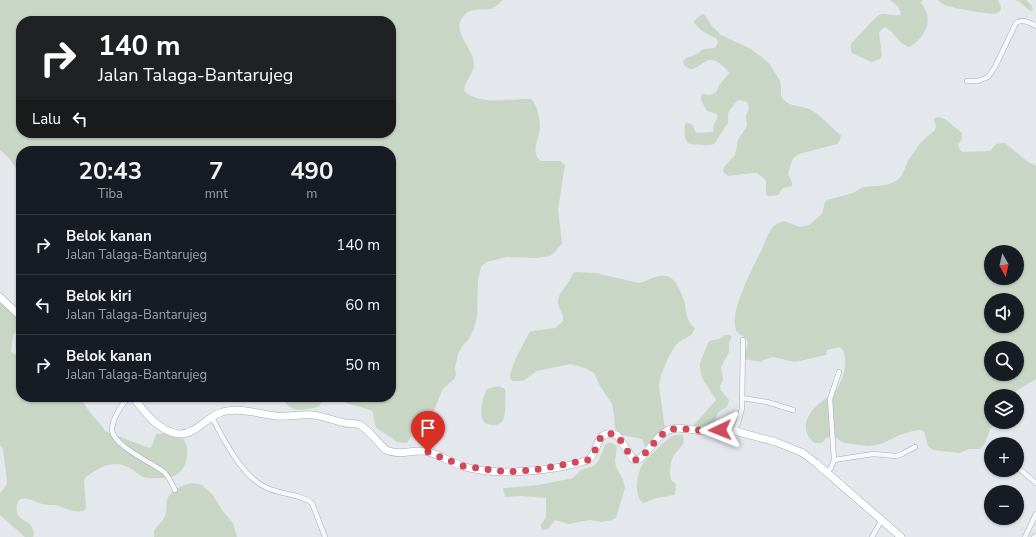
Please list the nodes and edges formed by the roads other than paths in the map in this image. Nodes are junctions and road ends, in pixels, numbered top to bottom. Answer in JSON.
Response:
{"nodes":[{"id":1,"x":1036,"y":26,"type":"edge"},
{"id":2,"x":966,"y":81,"type":"dead end"},
{"id":3,"x":0,"y":297,"type":"edge"},
{"id":4,"x":16,"y":312,"type":"edge"},
{"id":5,"x":743,"y":340,"type":"dead end"},
{"id":6,"x":838,"y":372,"type":"dead end"},
{"id":7,"x":742,"y":398,"type":"junction"},
{"id":8,"x":125,"y":402,"type":"edge"},
{"id":9,"x":137,"y":402,"type":"edge"},
{"id":10,"x":793,"y":410,"type":"dead end"},
{"id":11,"x":212,"y":417,"type":"junction"},
{"id":12,"x":735,"y":431,"type":"junction"},
{"id":13,"x":915,"y":447,"type":"dead end"},
{"id":14,"x":834,"y":460,"type":"junction"},
{"id":15,"x":827,"y":472,"type":"junction"},
{"id":16,"x":1024,"y":473,"type":"edge"},
{"id":17,"x":1036,"y":484,"type":"edge"},
{"id":18,"x":175,"y":490,"type":"dead end"},
{"id":19,"x":1036,"y":514,"type":"edge"},
{"id":20,"x":881,"y":520,"type":"junction"},
{"id":21,"x":325,"y":537,"type":"edge"},
{"id":22,"x":872,"y":537,"type":"edge"},
{"id":23,"x":901,"y":537,"type":"edge"},
{"id":24,"x":1025,"y":537,"type":"edge"}],
"edges":[{"from":1,"to":2,"type":"street"},
{"from":3,"to":4,"type":"main road"},
{"from":5,"to":7,"type":"street"},
{"from":6,"to":14,"type":"street"},
{"from":7,"to":10,"type":"street"},
{"from":7,"to":12,"type":"street"},
{"from":8,"to":18,"type":"street"},
{"from":9,"to":11,"type":"main road"},
{"from":11,"to":12,"type":"main road"},
{"from":11,"to":21,"type":"street"},
{"from":12,"to":15,"type":"main road"},
{"from":13,"to":14,"type":"street"},
{"from":14,"to":15,"type":"street"},
{"from":15,"to":20,"type":"main road"},
{"from":16,"to":17,"type":"street"},
{"from":19,"to":24,"type":"street"},
{"from":20,"to":22,"type":"street"},
{"from":20,"to":23,"type":"main road"}]}
